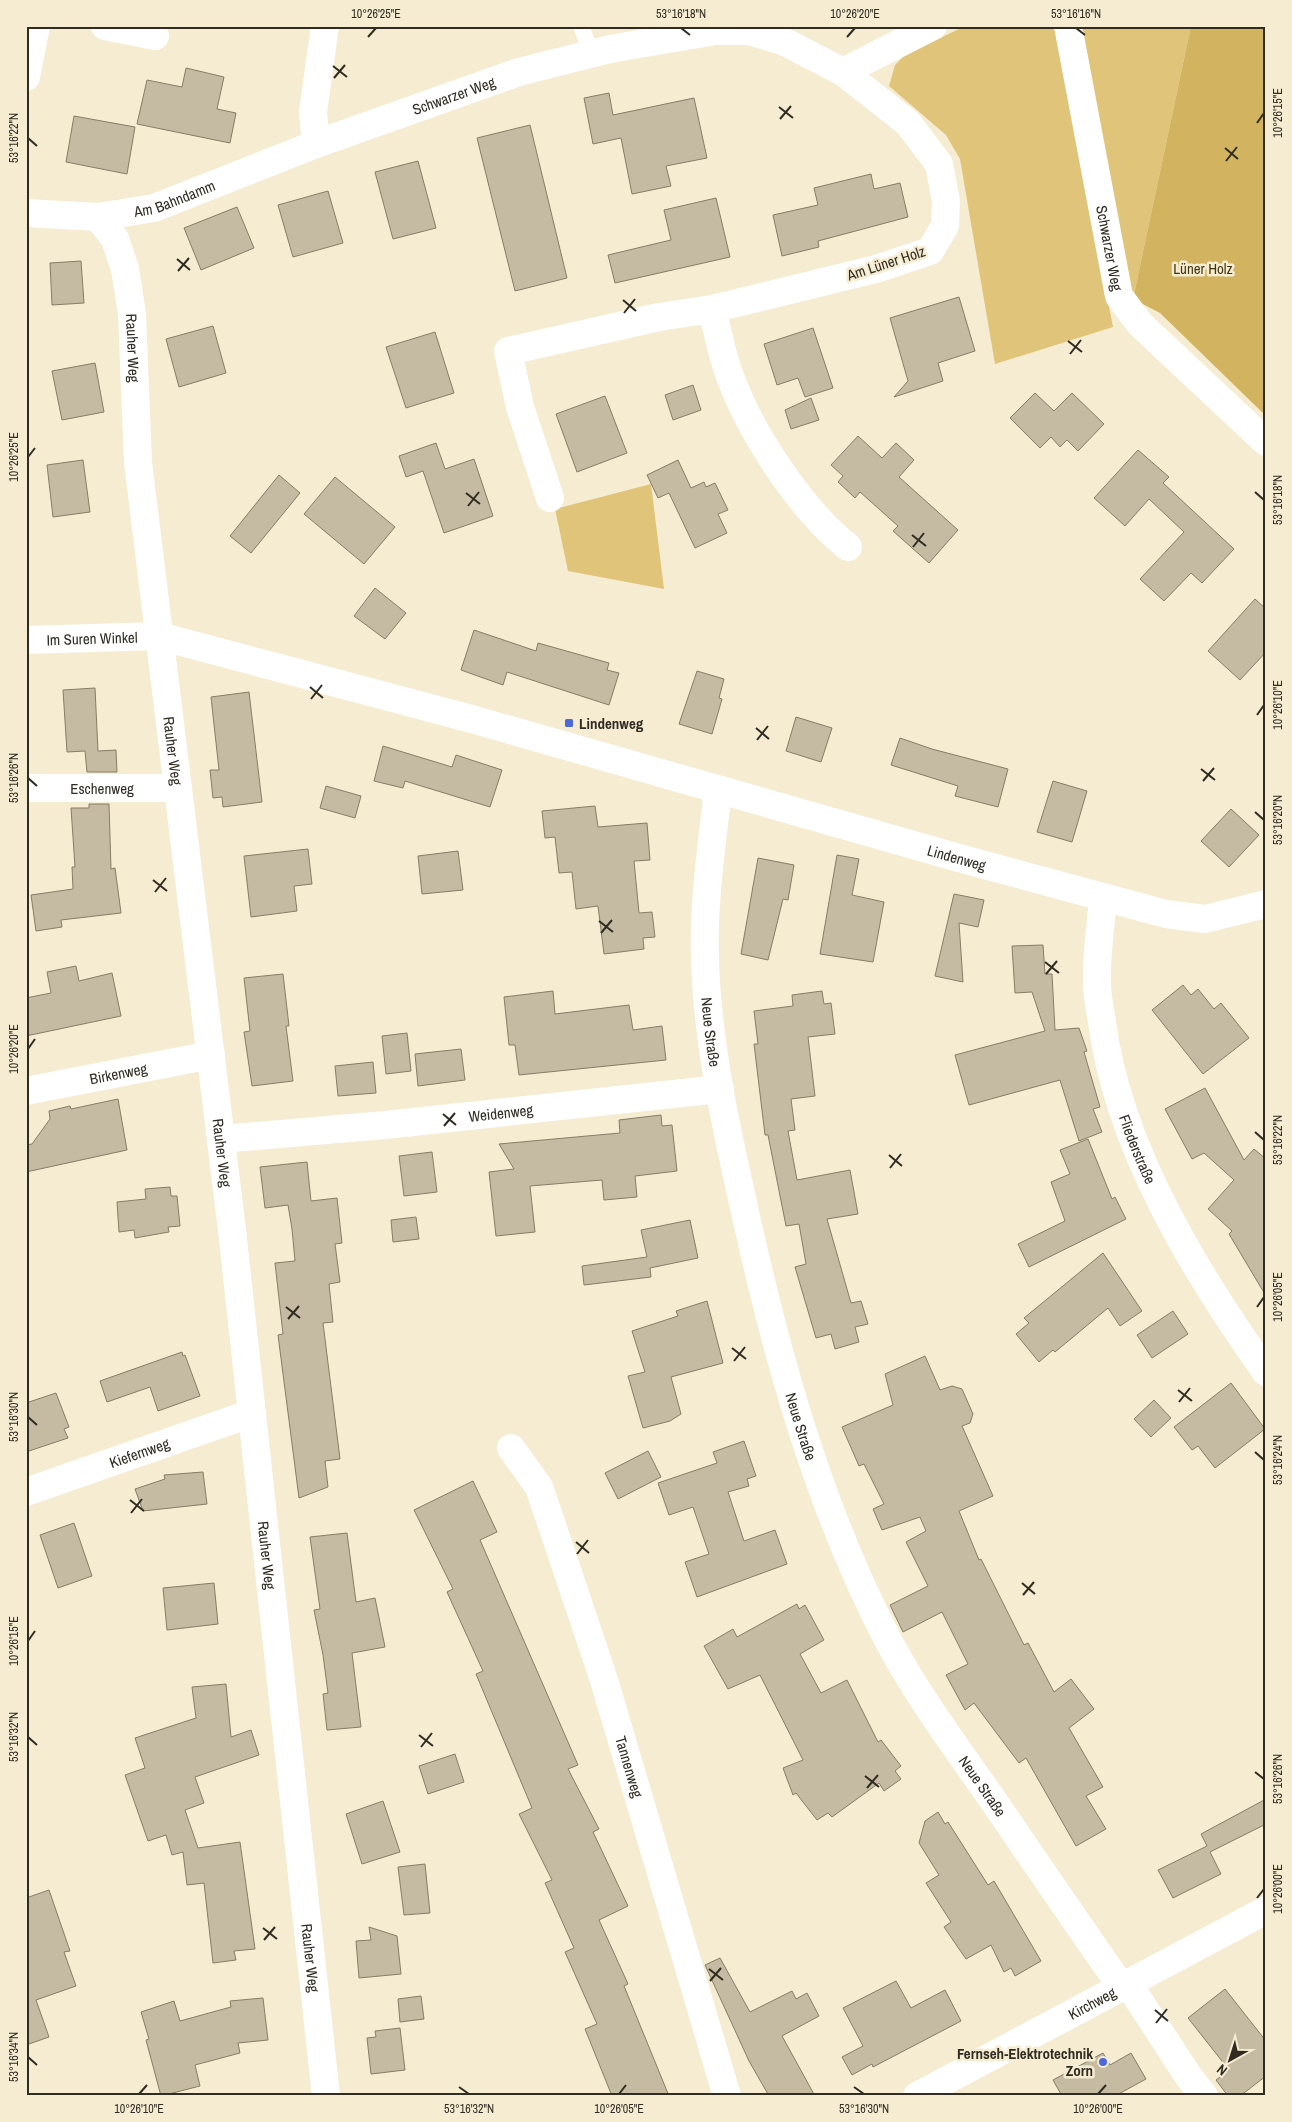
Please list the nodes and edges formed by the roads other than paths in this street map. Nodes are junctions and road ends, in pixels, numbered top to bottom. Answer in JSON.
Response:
{"nodes":[{"id":1,"x":36,"y":26,"type":"edge"},
{"id":2,"x":105,"y":26,"type":"edge"},
{"id":3,"x":325,"y":26,"type":"edge"},
{"id":4,"x":580,"y":26,"type":"edge"},
{"id":5,"x":934,"y":26,"type":"edge"},
{"id":6,"x":1068,"y":26,"type":"edge"},
{"id":7,"x":155,"y":36,"type":"dead end"},
{"id":8,"x":592,"y":54,"type":"junction"},
{"id":9,"x":843,"y":72,"type":"junction"},
{"id":10,"x":26,"y":77,"type":"edge"},
{"id":11,"x":316,"y":144,"type":"junction"},
{"id":12,"x":26,"y":213,"type":"edge"},
{"id":13,"x":98,"y":217,"type":"junction"},
{"id":14,"x":712,"y":309,"type":"junction"},
{"id":15,"x":1266,"y":442,"type":"edge"},
{"id":16,"x":550,"y":498,"type":"dead end"},
{"id":17,"x":848,"y":547,"type":"dead end"},
{"id":18,"x":160,"y":636,"type":"junction"},
{"id":19,"x":26,"y":640,"type":"edge"},
{"id":20,"x":26,"y":788,"type":"edge"},
{"id":21,"x":178,"y":788,"type":"junction"},
{"id":22,"x":718,"y":789,"type":"junction"},
{"id":23,"x":1103,"y":897,"type":"junction"},
{"id":24,"x":1266,"y":904,"type":"edge"},
{"id":25,"x":211,"y":1055,"type":"junction"},
{"id":26,"x":720,"y":1088,"type":"junction"},
{"id":27,"x":26,"y":1091,"type":"edge"},
{"id":28,"x":221,"y":1139,"type":"junction"},
{"id":29,"x":1266,"y":1372,"type":"edge"},
{"id":30,"x":252,"y":1414,"type":"junction"},
{"id":31,"x":511,"y":1448,"type":"dead end"},
{"id":32,"x":26,"y":1492,"type":"edge"},
{"id":33,"x":1266,"y":1910,"type":"edge"},
{"id":34,"x":1124,"y":1984,"type":"junction"},
{"id":35,"x":326,"y":2096,"type":"edge"},
{"id":36,"x":728,"y":2096,"type":"edge"},
{"id":37,"x":917,"y":2096,"type":"edge"},
{"id":38,"x":1204,"y":2096,"type":"edge"}],
"edges":[{"from":1,"to":10,"type":"street"},
{"from":2,"to":7,"type":"street"},
{"from":3,"to":11,"type":"street"},
{"from":4,"to":8,"type":"lane"},
{"from":5,"to":9,"type":"street"},
{"from":6,"to":15,"type":"street","name":"Schwarzer Weg"},
{"from":8,"to":9,"type":"street","name":"Schwarzer Weg"},
{"from":8,"to":11,"type":"street","name":"Schwarzer Weg"},
{"from":9,"to":14,"type":"street","name":"Am Lüner Holz"},
{"from":11,"to":13,"type":"street","name":"Am Bahndamm"},
{"from":12,"to":13,"type":"street","name":"Am Bahndamm"},
{"from":13,"to":18,"type":"street","name":"Rauher Weg"},
{"from":14,"to":16,"type":"street","name":"Am Lüner Holz"},
{"from":14,"to":17,"type":"street"},
{"from":18,"to":19,"type":"street","name":"Im Suren Winkel"},
{"from":18,"to":21,"type":"street","name":"Rauher Weg"},
{"from":18,"to":22,"type":"street","name":"Lindenweg"},
{"from":20,"to":21,"type":"street","name":"Eschenweg"},
{"from":21,"to":25,"type":"street","name":"Rauher Weg"},
{"from":22,"to":23,"type":"street","name":"Lindenweg"},
{"from":22,"to":26,"type":"street","name":"Neue Straße"},
{"from":23,"to":24,"type":"street","name":"Lindenweg"},
{"from":23,"to":29,"type":"street","name":"Fliederstraße"},
{"from":25,"to":27,"type":"street","name":"Birkenweg"},
{"from":25,"to":28,"type":"street","name":"Rauher Weg"},
{"from":26,"to":28,"type":"street","name":"Weidenweg"},
{"from":26,"to":34,"type":"street","name":"Neue Straße"},
{"from":28,"to":30,"type":"street","name":"Rauher Weg"},
{"from":30,"to":32,"type":"street","name":"Kiefernweg"},
{"from":30,"to":35,"type":"street","name":"Rauher Weg"},
{"from":31,"to":36,"type":"street","name":"Tannenweg"},
{"from":33,"to":34,"type":"street","name":"Kirchweg"},
{"from":34,"to":37,"type":"street","name":"Kirchweg"},
{"from":34,"to":38,"type":"street","name":"Neue Straße"}]}
